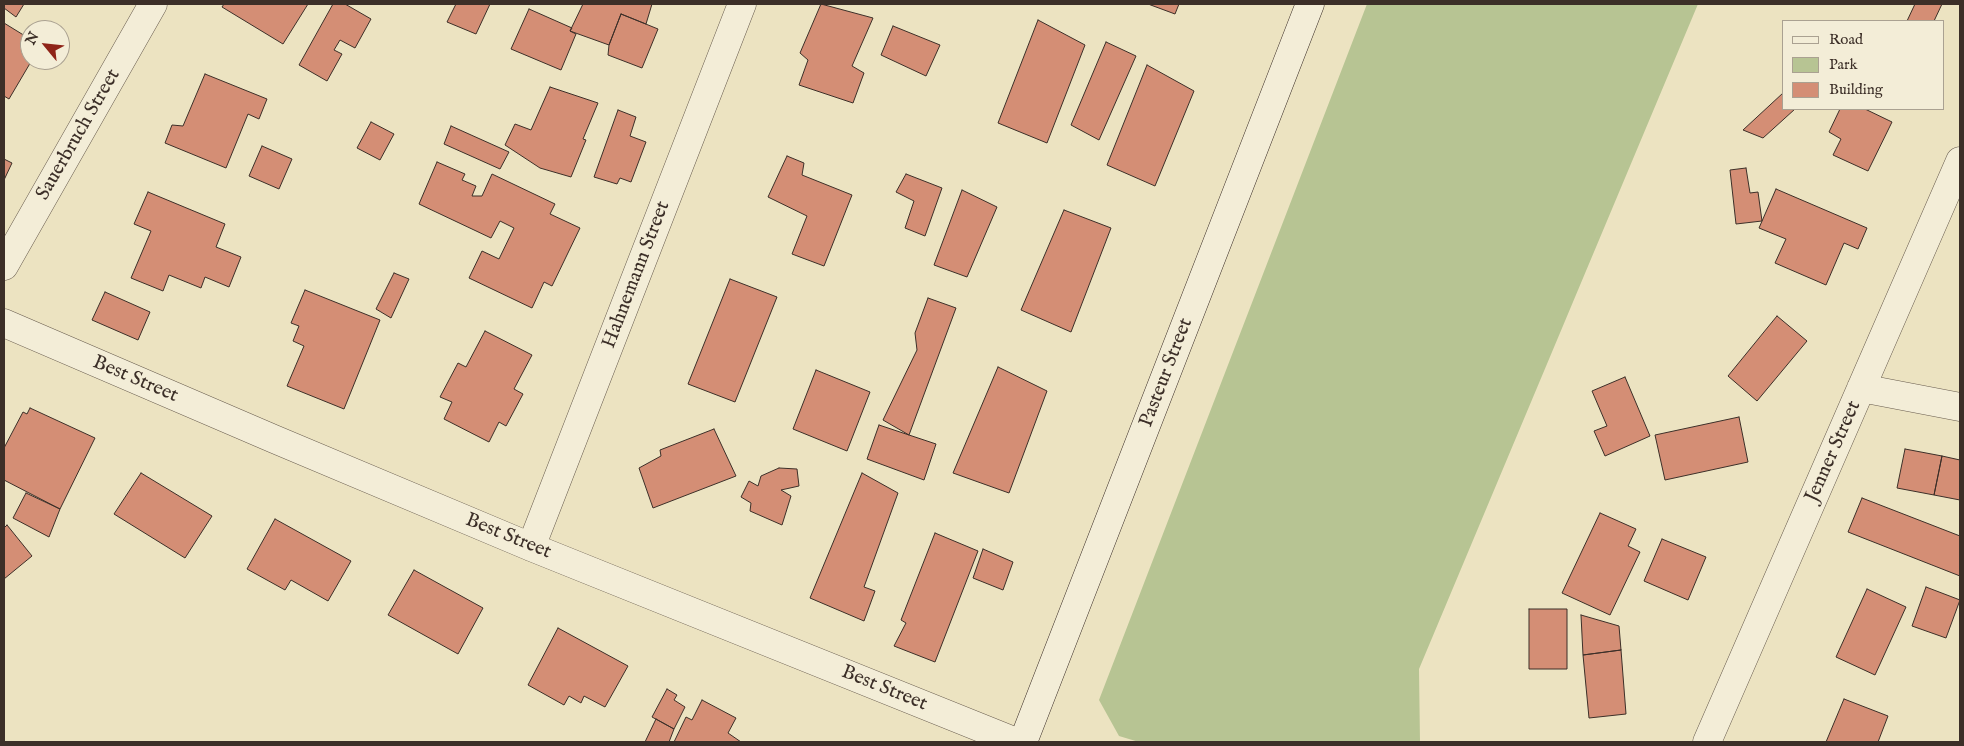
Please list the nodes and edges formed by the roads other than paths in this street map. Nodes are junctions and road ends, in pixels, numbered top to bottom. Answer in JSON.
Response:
{"nodes":[{"id":1,"x":153,"y":4,"type":"edge"},
{"id":2,"x":742,"y":4,"type":"edge"},
{"id":3,"x":1310,"y":4,"type":"edge"},
{"id":4,"x":1960,"y":161,"type":"edge"},
{"id":5,"x":4,"y":266,"type":"edge"},
{"id":6,"x":4,"y":323,"type":"edge"},
{"id":7,"x":1861,"y":388,"type":"junction"},
{"id":8,"x":1960,"y":407,"type":"edge"},
{"id":9,"x":531,"y":546,"type":"junction"},
{"id":10,"x":1016,"y":742,"type":"edge"},
{"id":11,"x":1023,"y":742,"type":"edge"},
{"id":12,"x":1707,"y":742,"type":"edge"}],
"edges":[{"from":1,"to":5,"type":"street","name":"Sauerbruch Street"},
{"from":2,"to":9,"type":"street","name":"Hahnemann Street"},
{"from":3,"to":11,"type":"street","name":"Pasteur Street"},
{"from":4,"to":7,"type":"street","name":"Jenner Street"},
{"from":6,"to":9,"type":"street","name":"Best Street"},
{"from":7,"to":8,"type":"street"},
{"from":7,"to":12,"type":"street","name":"Jenner Street"},
{"from":9,"to":10,"type":"street","name":"Best Street"}]}
